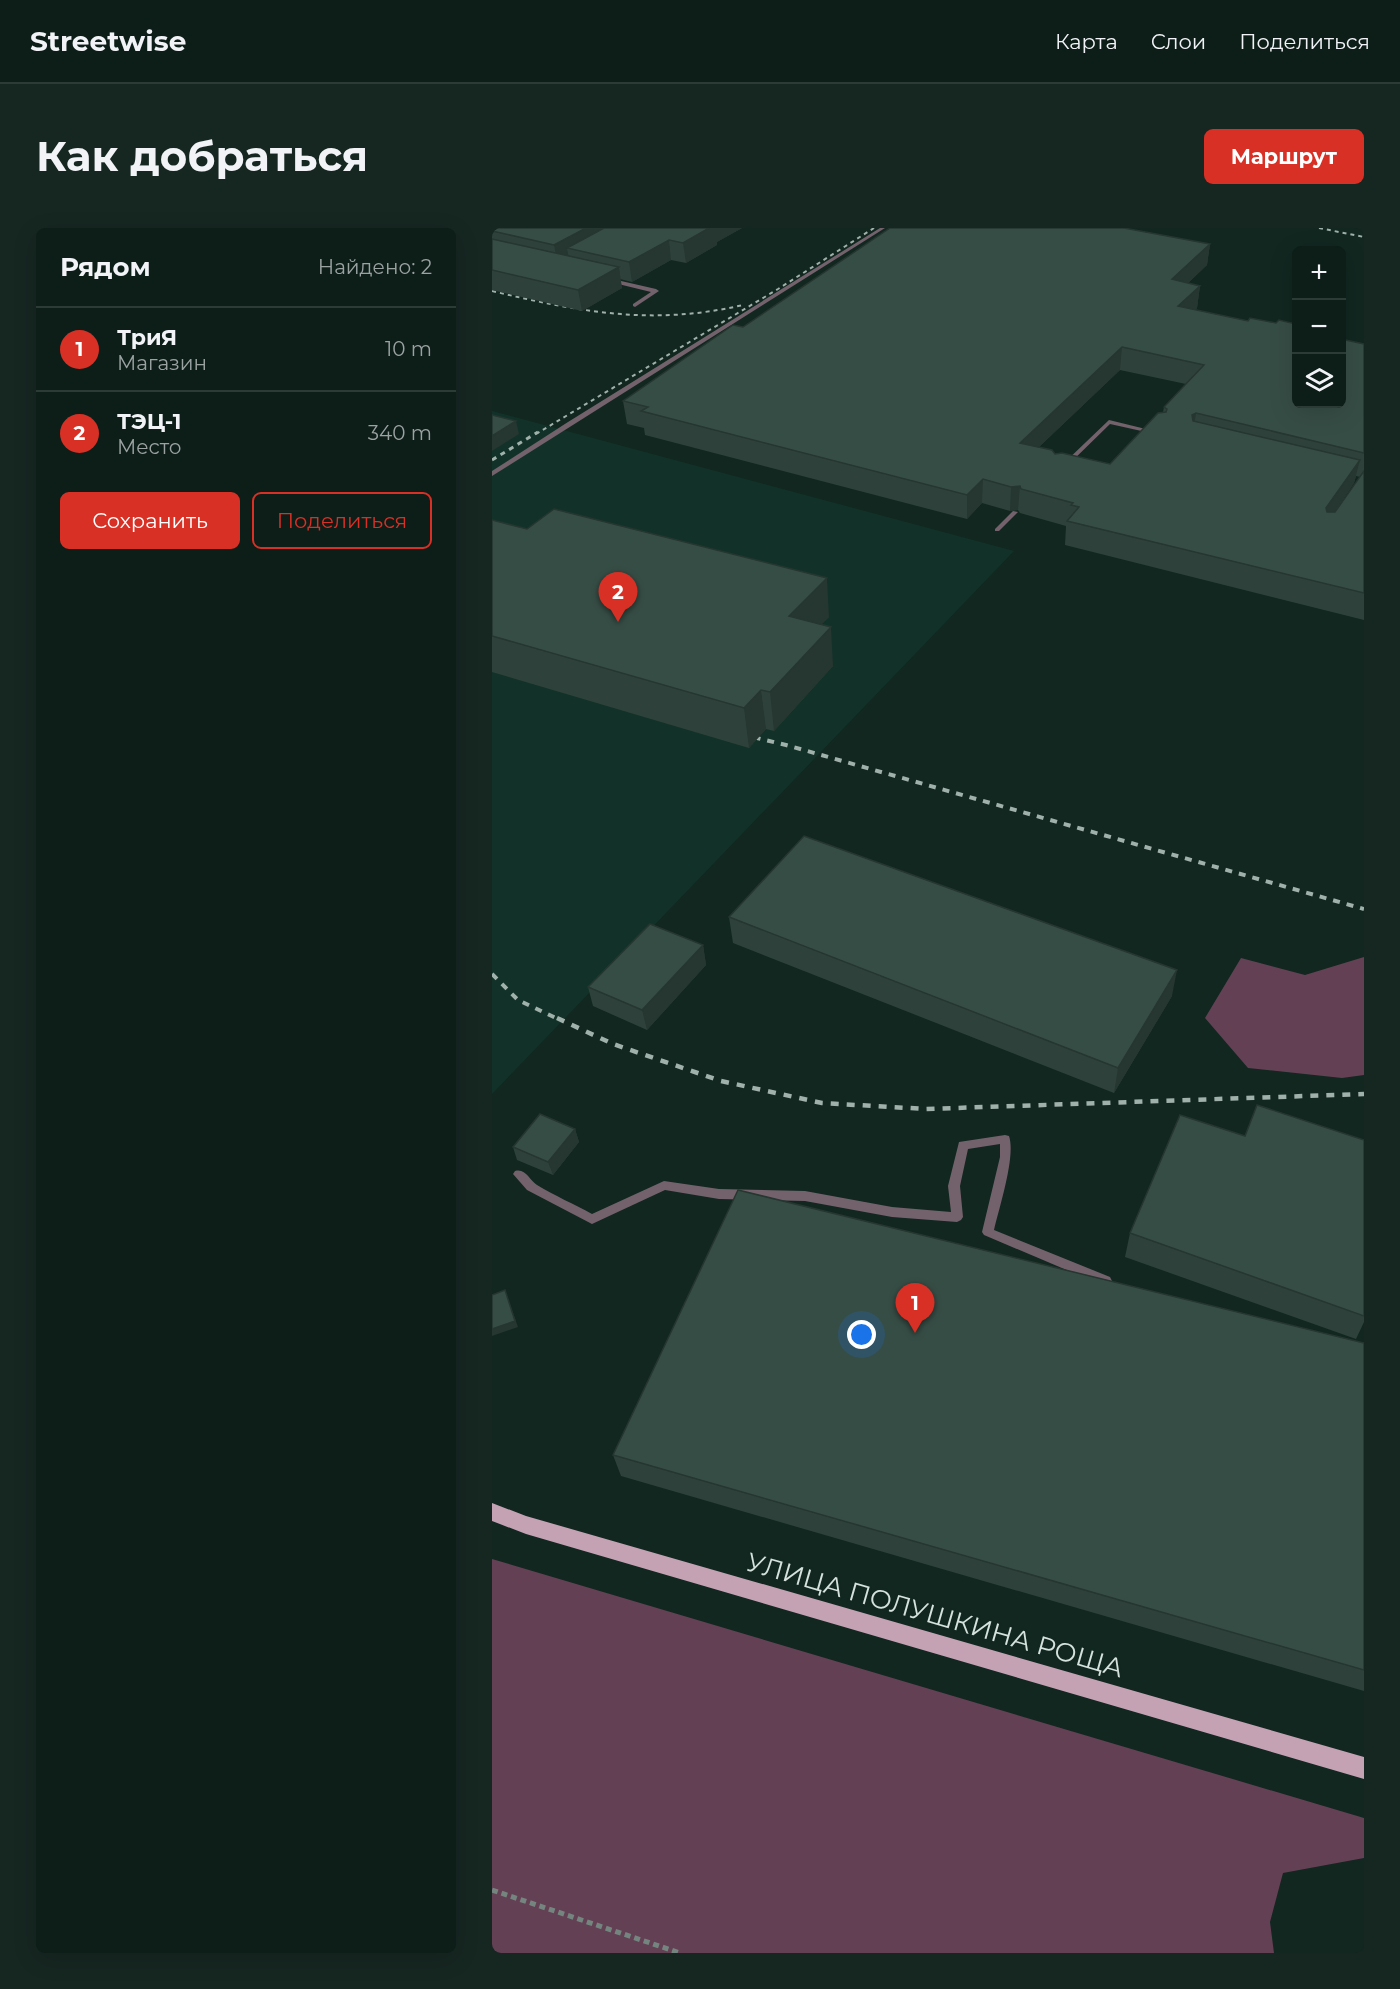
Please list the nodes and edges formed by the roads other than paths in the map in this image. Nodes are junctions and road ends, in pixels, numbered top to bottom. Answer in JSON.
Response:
{"nodes":[{"id":1,"x":883,"y":228,"type":"edge"},
{"id":2,"x":602,"y":279,"type":"edge"},
{"id":3,"x":635,"y":304,"type":"dead end"},
{"id":4,"x":1159,"y":433,"type":"edge"},
{"id":5,"x":492,"y":474,"type":"edge"},
{"id":6,"x":1055,"y":475,"type":"edge"},
{"id":7,"x":1015,"y":512,"type":"dead end"},
{"id":8,"x":997,"y":530,"type":"dead end"},
{"id":9,"x":519,"y":1174,"type":"dead end"},
{"id":10,"x":1120,"y":1285,"type":"edge"},
{"id":11,"x":492,"y":1512,"type":"edge"},
{"id":12,"x":1364,"y":1768,"type":"edge"}],
"edges":[{"from":1,"to":5,"type":"lane"},
{"from":2,"to":3,"type":"lane"},
{"from":4,"to":6,"type":"lane"},
{"from":7,"to":8,"type":"lane"},
{"from":9,"to":10,"type":"lane"},
{"from":11,"to":12,"type":"main road","name":"УЛИЦА ПОЛУШКИНА РОЩА"}]}
